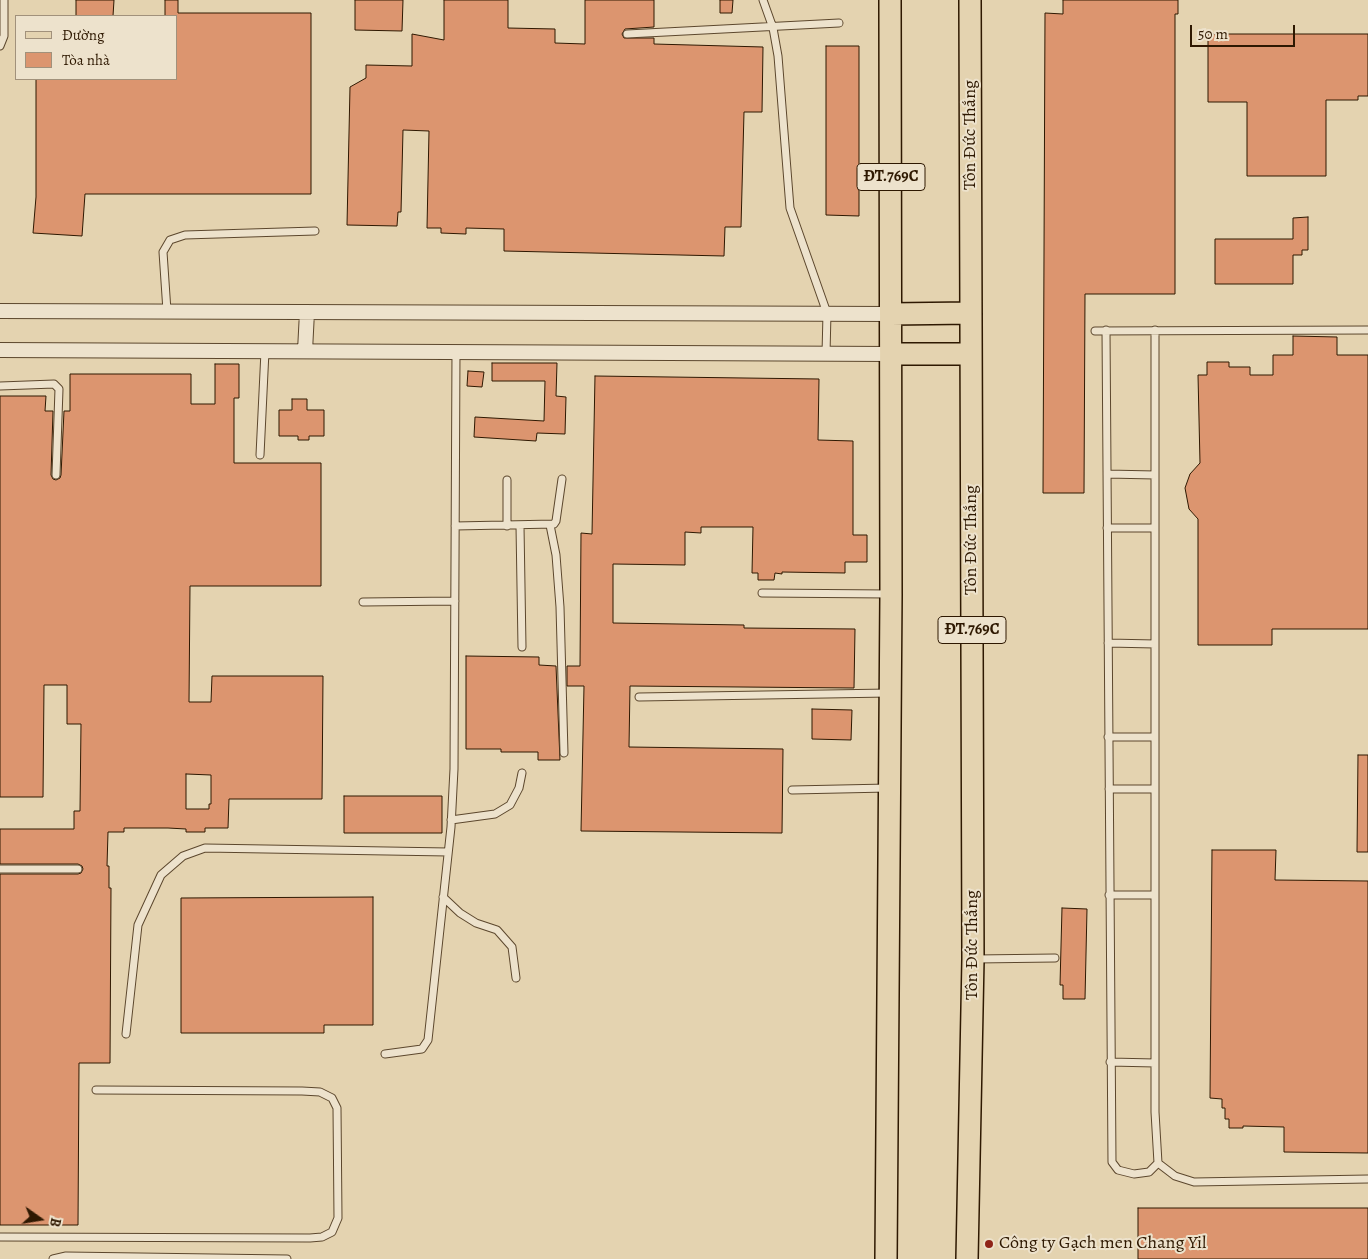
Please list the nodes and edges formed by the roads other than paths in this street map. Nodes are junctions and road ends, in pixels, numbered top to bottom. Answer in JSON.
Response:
{"nodes":[{"id":1,"x":4,"y":0,"type":"edge"},
{"id":2,"x":763,"y":0,"type":"edge"},
{"id":3,"x":890,"y":0,"type":"edge"},
{"id":4,"x":970,"y":0,"type":"edge"},
{"id":5,"x":838,"y":23,"type":"dead end"},
{"id":6,"x":773,"y":28,"type":"junction"},
{"id":7,"x":627,"y":34,"type":"dead end"},
{"id":8,"x":0,"y":46,"type":"edge"},
{"id":9,"x":315,"y":231,"type":"dead end"},
{"id":10,"x":0,"y":311,"type":"edge"},
{"id":11,"x":167,"y":311,"type":"junction"},
{"id":12,"x":307,"y":312,"type":"junction"},
{"id":13,"x":827,"y":313,"type":"junction"},
{"id":14,"x":972,"y":313,"type":"junction"},
{"id":15,"x":891,"y":314,"type":"junction"},
{"id":16,"x":1106,"y":330,"type":"junction"},
{"id":17,"x":1155,"y":330,"type":"junction"},
{"id":18,"x":1368,"y":330,"type":"edge"},
{"id":19,"x":1094,"y":331,"type":"dead end"},
{"id":20,"x":0,"y":350,"type":"edge"},
{"id":21,"x":265,"y":351,"type":"junction"},
{"id":22,"x":305,"y":351,"type":"junction"},
{"id":23,"x":456,"y":352,"type":"junction"},
{"id":24,"x":826,"y":354,"type":"junction"},
{"id":25,"x":892,"y":354,"type":"junction"},
{"id":26,"x":971,"y":354,"type":"junction"},
{"id":27,"x":0,"y":386,"type":"edge"},
{"id":28,"x":260,"y":455,"type":"dead end"},
{"id":29,"x":1107,"y":474,"type":"junction"},
{"id":30,"x":56,"y":475,"type":"dead end"},
{"id":31,"x":1155,"y":475,"type":"junction"},
{"id":32,"x":562,"y":479,"type":"dead end"},
{"id":33,"x":507,"y":480,"type":"dead end"},
{"id":34,"x":550,"y":525,"type":"junction"},
{"id":35,"x":455,"y":526,"type":"junction"},
{"id":36,"x":507,"y":526,"type":"junction"},
{"id":37,"x":520,"y":526,"type":"junction"},
{"id":38,"x":1107,"y":528,"type":"junction"},
{"id":39,"x":1155,"y":528,"type":"junction"},
{"id":40,"x":762,"y":593,"type":"dead end"},
{"id":41,"x":891,"y":594,"type":"junction"},
{"id":42,"x":455,"y":601,"type":"junction"},
{"id":43,"x":362,"y":602,"type":"dead end"},
{"id":44,"x":1108,"y":643,"type":"junction"},
{"id":45,"x":1155,"y":644,"type":"junction"},
{"id":46,"x":522,"y":647,"type":"dead end"},
{"id":47,"x":889,"y":693,"type":"junction"},
{"id":48,"x":638,"y":697,"type":"dead end"},
{"id":49,"x":1108,"y":737,"type":"junction"},
{"id":50,"x":1155,"y":737,"type":"junction"},
{"id":51,"x":564,"y":753,"type":"dead end"},
{"id":52,"x":522,"y":773,"type":"dead end"},
{"id":53,"x":889,"y":788,"type":"junction"},
{"id":54,"x":1109,"y":789,"type":"junction"},
{"id":55,"x":1155,"y":789,"type":"junction"},
{"id":56,"x":792,"y":790,"type":"dead end"},
{"id":57,"x":451,"y":820,"type":"junction"},
{"id":58,"x":448,"y":852,"type":"junction"},
{"id":59,"x":0,"y":869,"type":"edge"},
{"id":60,"x":78,"y":869,"type":"dead end"},
{"id":61,"x":1110,"y":895,"type":"junction"},
{"id":62,"x":1155,"y":895,"type":"junction"},
{"id":63,"x":443,"y":897,"type":"junction"},
{"id":64,"x":1055,"y":958,"type":"dead end"},
{"id":65,"x":974,"y":959,"type":"junction"},
{"id":66,"x":516,"y":978,"type":"dead end"},
{"id":67,"x":126,"y":1034,"type":"dead end"},
{"id":68,"x":385,"y":1054,"type":"dead end"},
{"id":69,"x":1110,"y":1062,"type":"junction"},
{"id":70,"x":1155,"y":1063,"type":"junction"},
{"id":71,"x":96,"y":1090,"type":"dead end"},
{"id":72,"x":1158,"y":1163,"type":"junction"},
{"id":73,"x":1368,"y":1179,"type":"edge"},
{"id":74,"x":0,"y":1237,"type":"edge"},
{"id":75,"x":53,"y":1259,"type":"edge"},
{"id":76,"x":264,"y":1259,"type":"edge"},
{"id":77,"x":288,"y":1259,"type":"edge"},
{"id":78,"x":886,"y":1259,"type":"edge"},
{"id":79,"x":967,"y":1259,"type":"edge"}],
"edges":[{"from":1,"to":8,"type":"lane"},
{"from":2,"to":6,"type":"lane"},
{"from":3,"to":15,"type":"main road","number":"ĐT.769C"},
{"from":4,"to":14,"type":"main road","name":"Tôn Đức Thắng","number":"ĐT.769C"},
{"from":5,"to":6,"type":"lane"},
{"from":6,"to":7,"type":"lane"},
{"from":6,"to":13,"type":"lane"},
{"from":9,"to":11,"type":"lane"},
{"from":10,"to":11,"type":"street"},
{"from":11,"to":12,"type":"street"},
{"from":12,"to":13,"type":"street"},
{"from":12,"to":22,"type":"street"},
{"from":13,"to":15,"type":"street"},
{"from":13,"to":24,"type":"lane"},
{"from":14,"to":15,"type":"main road"},
{"from":14,"to":26,"type":"main road","name":"Tôn Đức Thắng","number":"ĐT.769C"},
{"from":15,"to":25,"type":"main road","number":"ĐT.769C"},
{"from":16,"to":17,"type":"lane"},
{"from":16,"to":19,"type":"lane"},
{"from":16,"to":29,"type":"lane"},
{"from":17,"to":18,"type":"lane"},
{"from":17,"to":31,"type":"lane"},
{"from":20,"to":21,"type":"street"},
{"from":21,"to":22,"type":"street"},
{"from":21,"to":28,"type":"lane"},
{"from":22,"to":23,"type":"street"},
{"from":23,"to":24,"type":"street"},
{"from":23,"to":35,"type":"lane"},
{"from":24,"to":25,"type":"street"},
{"from":25,"to":26,"type":"main road"},
{"from":25,"to":41,"type":"main road","number":"ĐT.769C"},
{"from":26,"to":65,"type":"main road","name":"Tôn Đức Thắng","number":"ĐT.769C"},
{"from":27,"to":30,"type":"lane"},
{"from":29,"to":31,"type":"lane"},
{"from":29,"to":38,"type":"lane"},
{"from":31,"to":39,"type":"lane"},
{"from":32,"to":34,"type":"lane"},
{"from":33,"to":36,"type":"lane"},
{"from":34,"to":37,"type":"lane"},
{"from":34,"to":51,"type":"lane"},
{"from":35,"to":36,"type":"lane"},
{"from":35,"to":42,"type":"lane"},
{"from":36,"to":37,"type":"lane"},
{"from":37,"to":46,"type":"lane"},
{"from":38,"to":39,"type":"lane"},
{"from":38,"to":44,"type":"lane"},
{"from":39,"to":45,"type":"lane"},
{"from":40,"to":41,"type":"lane"},
{"from":41,"to":47,"type":"main road","number":"ĐT.769C"},
{"from":42,"to":43,"type":"lane"},
{"from":42,"to":57,"type":"lane"},
{"from":44,"to":45,"type":"lane"},
{"from":44,"to":49,"type":"lane"},
{"from":45,"to":50,"type":"lane"},
{"from":47,"to":48,"type":"lane"},
{"from":47,"to":53,"type":"main road","number":"ĐT.769C"},
{"from":49,"to":50,"type":"lane"},
{"from":49,"to":54,"type":"lane"},
{"from":50,"to":55,"type":"lane"},
{"from":52,"to":57,"type":"lane"},
{"from":53,"to":56,"type":"lane"},
{"from":53,"to":78,"type":"main road","number":"ĐT.769C"},
{"from":54,"to":55,"type":"lane"},
{"from":54,"to":61,"type":"lane"},
{"from":55,"to":62,"type":"lane"},
{"from":57,"to":58,"type":"lane"},
{"from":58,"to":63,"type":"lane"},
{"from":58,"to":67,"type":"lane"},
{"from":59,"to":60,"type":"lane"},
{"from":61,"to":62,"type":"lane"},
{"from":61,"to":69,"type":"lane"},
{"from":62,"to":70,"type":"lane"},
{"from":63,"to":66,"type":"lane"},
{"from":63,"to":68,"type":"lane"},
{"from":64,"to":65,"type":"lane"},
{"from":65,"to":79,"type":"main road","name":"Tôn Đức Thắng","number":"ĐT.769C"},
{"from":69,"to":70,"type":"lane"},
{"from":69,"to":72,"type":"lane"},
{"from":70,"to":72,"type":"lane"},
{"from":71,"to":74,"type":"lane"},
{"from":72,"to":73,"type":"lane"},
{"from":75,"to":76,"type":"lane"},
{"from":76,"to":77,"type":"lane"}]}
